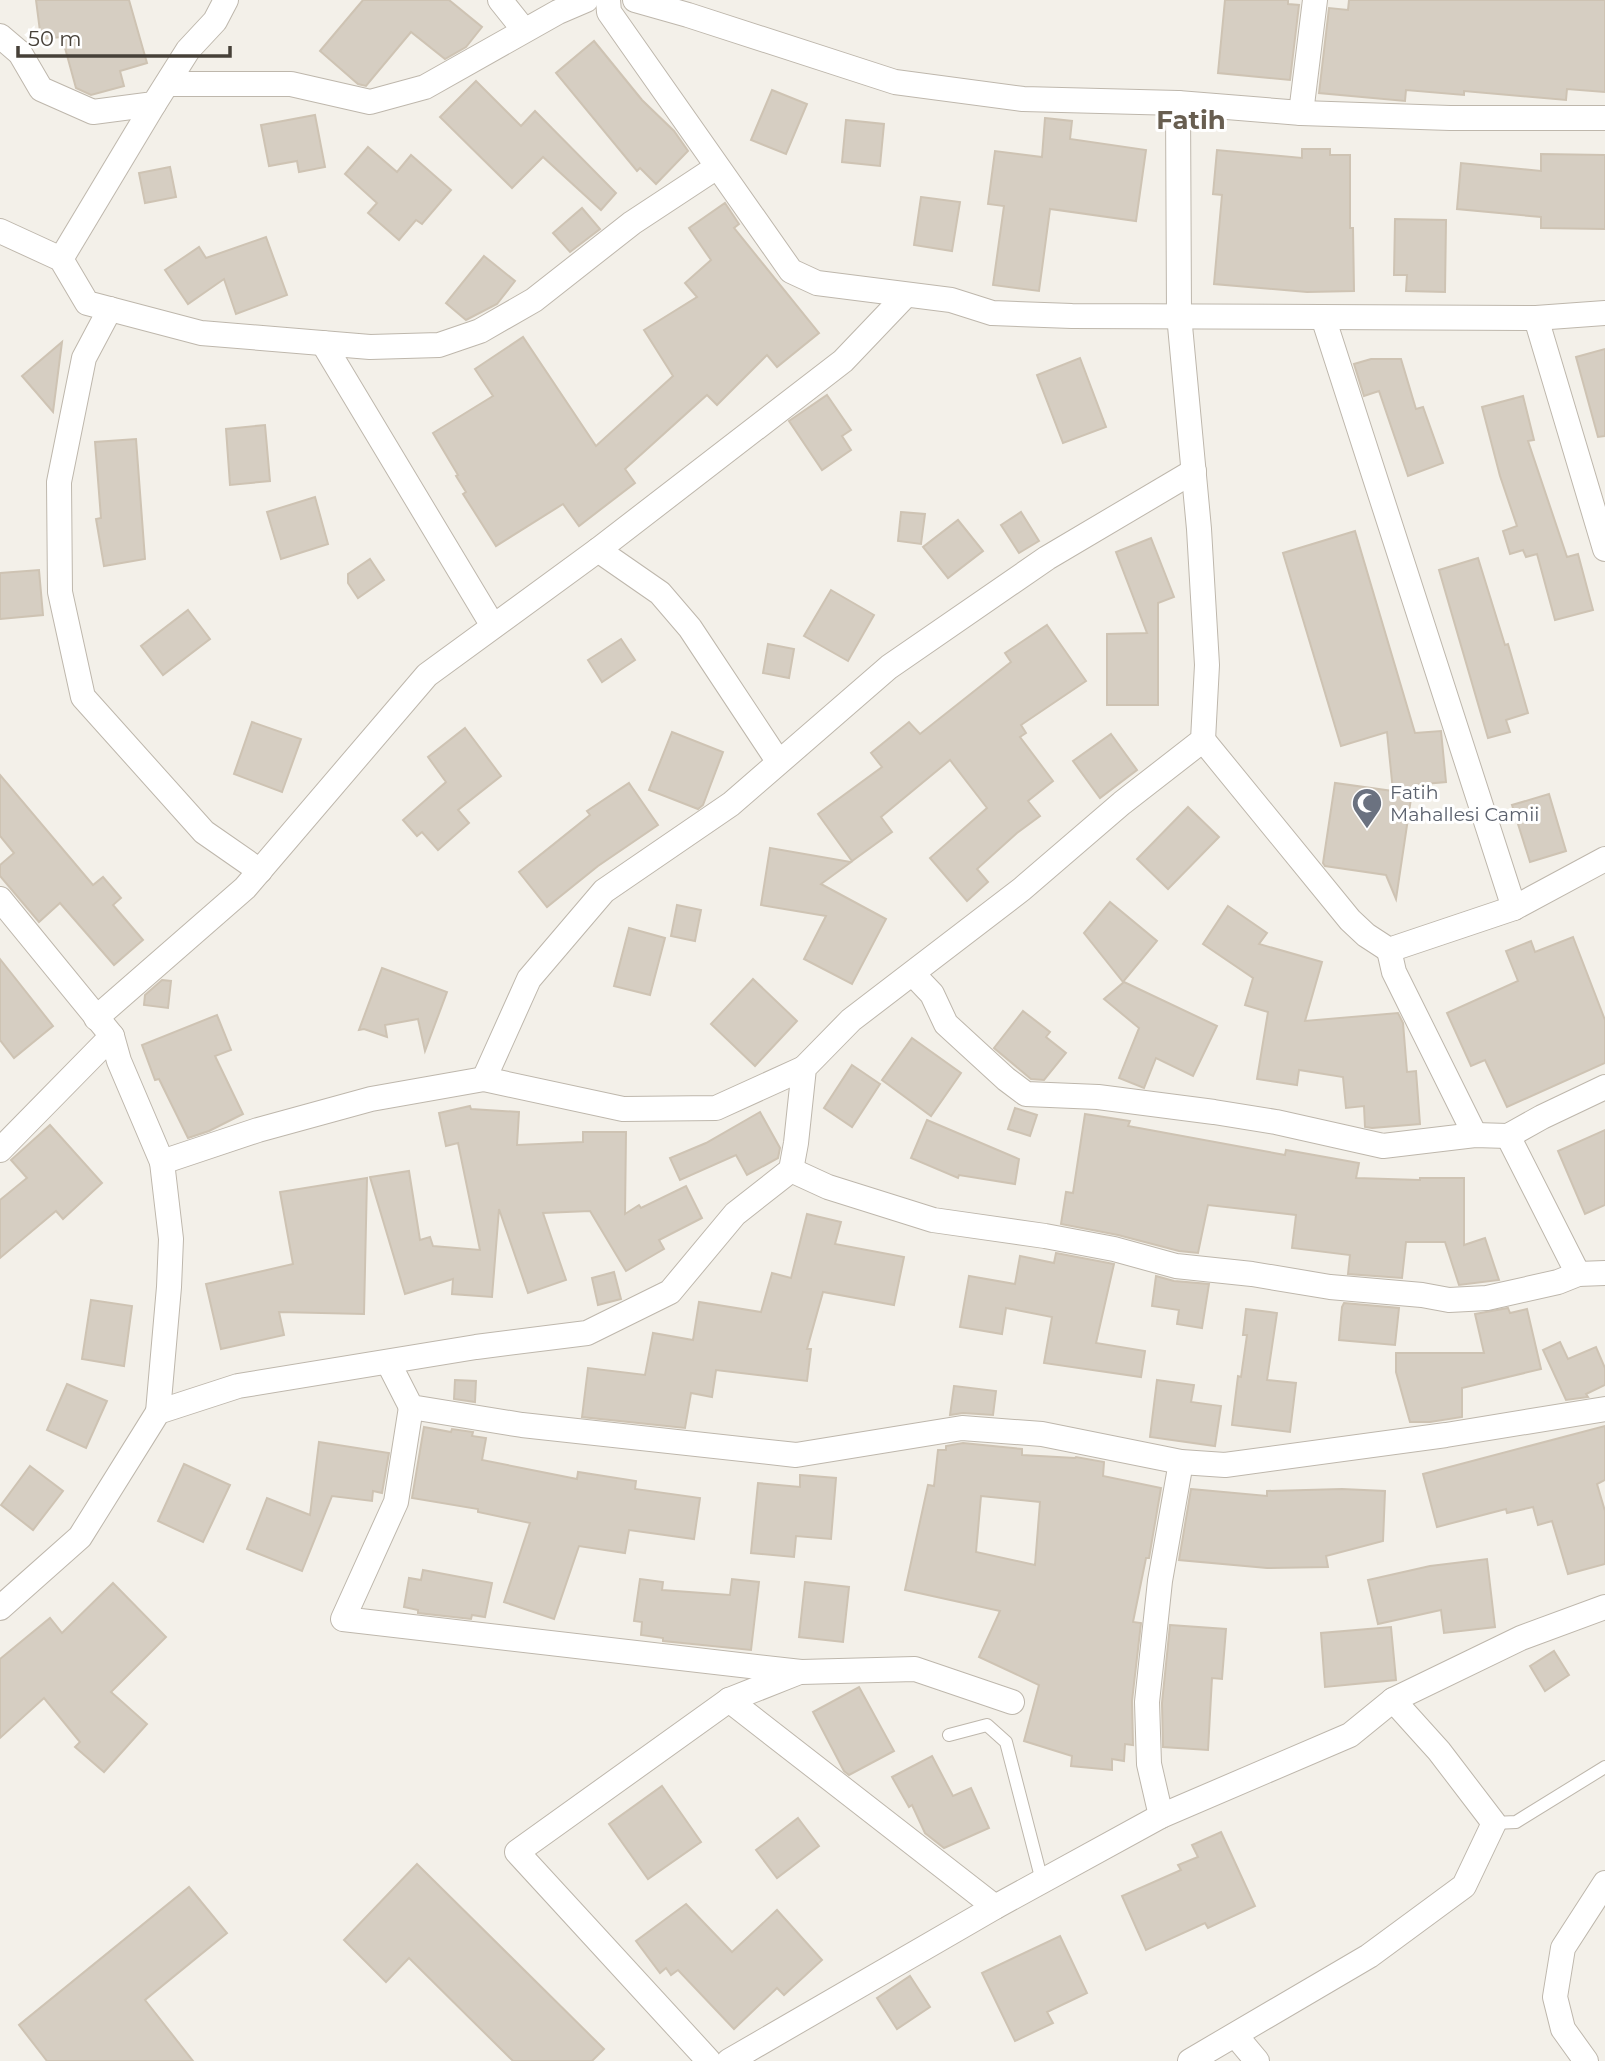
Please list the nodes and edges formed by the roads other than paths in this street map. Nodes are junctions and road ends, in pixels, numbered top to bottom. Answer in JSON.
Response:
{"nodes":[{"id":1,"x":226,"y":0,"type":"edge"},
{"id":2,"x":500,"y":0,"type":"edge"},
{"id":3,"x":586,"y":0,"type":"edge"},
{"id":4,"x":608,"y":0,"type":"edge"},
{"id":5,"x":635,"y":0,"type":"edge"},
{"id":6,"x":1315,"y":0,"type":"edge"},
{"id":7,"x":524,"y":30,"type":"junction"},
{"id":8,"x":0,"y":36,"type":"edge"},
{"id":9,"x":169,"y":83,"type":"junction"},
{"id":10,"x":1178,"y":103,"type":"junction"},
{"id":11,"x":155,"y":104,"type":"junction"},
{"id":12,"x":1301,"y":113,"type":"junction"},
{"id":13,"x":1605,"y":118,"type":"edge"},
{"id":14,"x":717,"y":167,"type":"junction"},
{"id":15,"x":0,"y":232,"type":"edge"},
{"id":16,"x":61,"y":259,"type":"junction"},
{"id":17,"x":905,"y":296,"type":"junction"},
{"id":18,"x":110,"y":309,"type":"junction"},
{"id":19,"x":1605,"y":313,"type":"edge"},
{"id":20,"x":1179,"y":316,"type":"junction"},
{"id":21,"x":1323,"y":317,"type":"junction"},
{"id":22,"x":1536,"y":318,"type":"junction"},
{"id":23,"x":323,"y":343,"type":"junction"},
{"id":24,"x":1194,"y":471,"type":"junction"},
{"id":25,"x":1605,"y":549,"type":"edge"},
{"id":26,"x":598,"y":550,"type":"junction"},
{"id":27,"x":494,"y":626,"type":"junction"},
{"id":28,"x":1203,"y":740,"type":"junction"},
{"id":29,"x":778,"y":761,"type":"junction"},
{"id":30,"x":1605,"y":859,"type":"edge"},
{"id":31,"x":260,"y":871,"type":"junction"},
{"id":32,"x":0,"y":899,"type":"edge"},
{"id":33,"x":1514,"y":908,"type":"junction"},
{"id":34,"x":1389,"y":950,"type":"junction"},
{"id":35,"x":913,"y":974,"type":"junction"},
{"id":36,"x":104,"y":1027,"type":"junction"},
{"id":37,"x":804,"y":1068,"type":"junction"},
{"id":38,"x":484,"y":1079,"type":"junction"},
{"id":39,"x":1605,"y":1087,"type":"edge"},
{"id":40,"x":1475,"y":1135,"type":"junction"},
{"id":41,"x":1508,"y":1136,"type":"junction"},
{"id":42,"x":0,"y":1150,"type":"edge"},
{"id":43,"x":162,"y":1162,"type":"junction"},
{"id":44,"x":791,"y":1170,"type":"junction"},
{"id":45,"x":1605,"y":1273,"type":"edge"},
{"id":46,"x":1578,"y":1274,"type":"junction"},
{"id":47,"x":388,"y":1362,"type":"junction"},
{"id":48,"x":411,"y":1408,"type":"junction"},
{"id":49,"x":1605,"y":1409,"type":"edge"},
{"id":50,"x":158,"y":1412,"type":"junction"},
{"id":51,"x":1181,"y":1462,"type":"junction"},
{"id":52,"x":1605,"y":1607,"type":"edge"},
{"id":53,"x":0,"y":1608,"type":"edge"},
{"id":54,"x":800,"y":1672,"type":"junction"},
{"id":55,"x":729,"y":1700,"type":"junction"},
{"id":56,"x":1392,"y":1700,"type":"junction"},
{"id":57,"x":1012,"y":1702,"type":"dead end"},
{"id":58,"x":949,"y":1735,"type":"dead end"},
{"id":59,"x":1605,"y":1767,"type":"edge"},
{"id":60,"x":1161,"y":1815,"type":"junction"},
{"id":61,"x":1494,"y":1823,"type":"junction"},
{"id":62,"x":1042,"y":1881,"type":"junction"},
{"id":63,"x":1605,"y":1883,"type":"edge"},
{"id":64,"x":995,"y":1907,"type":"junction"},
{"id":65,"x":1236,"y":2036,"type":"junction"},
{"id":66,"x":734,"y":2059,"type":"edge"},
{"id":67,"x":709,"y":2061,"type":"edge"},
{"id":68,"x":1190,"y":2061,"type":"edge"},
{"id":69,"x":1257,"y":2061,"type":"edge"},
{"id":70,"x":1586,"y":2061,"type":"edge"}],
"edges":[{"from":1,"to":9,"type":"street"},
{"from":2,"to":7,"type":"street"},
{"from":3,"to":7,"type":"street"},
{"from":4,"to":14,"type":"street"},
{"from":5,"to":10,"type":"street"},
{"from":6,"to":12,"type":"street"},
{"from":7,"to":9,"type":"street"},
{"from":8,"to":11,"type":"street"},
{"from":9,"to":11,"type":"street"},
{"from":10,"to":12,"type":"street"},
{"from":10,"to":20,"type":"street"},
{"from":11,"to":16,"type":"street"},
{"from":12,"to":13,"type":"street"},
{"from":14,"to":17,"type":"street"},
{"from":14,"to":23,"type":"street"},
{"from":15,"to":16,"type":"street"},
{"from":16,"to":18,"type":"street"},
{"from":17,"to":20,"type":"street"},
{"from":17,"to":26,"type":"street"},
{"from":18,"to":23,"type":"street"},
{"from":18,"to":31,"type":"street"},
{"from":19,"to":22,"type":"street"},
{"from":20,"to":21,"type":"street"},
{"from":20,"to":24,"type":"street"},
{"from":21,"to":22,"type":"street"},
{"from":21,"to":33,"type":"street"},
{"from":22,"to":25,"type":"street"},
{"from":23,"to":27,"type":"street"},
{"from":24,"to":28,"type":"street"},
{"from":24,"to":29,"type":"street"},
{"from":26,"to":27,"type":"street"},
{"from":26,"to":29,"type":"street"},
{"from":27,"to":31,"type":"street"},
{"from":28,"to":34,"type":"street"},
{"from":28,"to":35,"type":"street"},
{"from":29,"to":38,"type":"street"},
{"from":30,"to":33,"type":"street"},
{"from":31,"to":36,"type":"street"},
{"from":32,"to":36,"type":"street"},
{"from":33,"to":34,"type":"street"},
{"from":34,"to":40,"type":"street"},
{"from":35,"to":37,"type":"street"},
{"from":35,"to":40,"type":"street"},
{"from":36,"to":42,"type":"street"},
{"from":36,"to":43,"type":"street"},
{"from":37,"to":38,"type":"street"},
{"from":37,"to":44,"type":"street"},
{"from":38,"to":43,"type":"street"},
{"from":39,"to":41,"type":"street"},
{"from":40,"to":41,"type":"street"},
{"from":41,"to":46,"type":"street"},
{"from":43,"to":50,"type":"street"},
{"from":44,"to":46,"type":"street"},
{"from":44,"to":47,"type":"street"},
{"from":45,"to":46,"type":"street"},
{"from":47,"to":48,"type":"street"},
{"from":47,"to":50,"type":"street"},
{"from":48,"to":51,"type":"street"},
{"from":48,"to":54,"type":"street"},
{"from":49,"to":51,"type":"street"},
{"from":50,"to":53,"type":"street"},
{"from":51,"to":60,"type":"street"},
{"from":52,"to":56,"type":"street"},
{"from":54,"to":55,"type":"street"},
{"from":54,"to":57,"type":"street"},
{"from":55,"to":64,"type":"street"},
{"from":55,"to":67,"type":"street"},
{"from":56,"to":60,"type":"street"},
{"from":56,"to":61,"type":"street"},
{"from":58,"to":62,"type":"lane"},
{"from":59,"to":61,"type":"lane"},
{"from":60,"to":62,"type":"street"},
{"from":61,"to":65,"type":"street"},
{"from":62,"to":64,"type":"street"},
{"from":63,"to":70,"type":"street"},
{"from":64,"to":66,"type":"street"},
{"from":65,"to":68,"type":"street"},
{"from":65,"to":69,"type":"street"}]}
